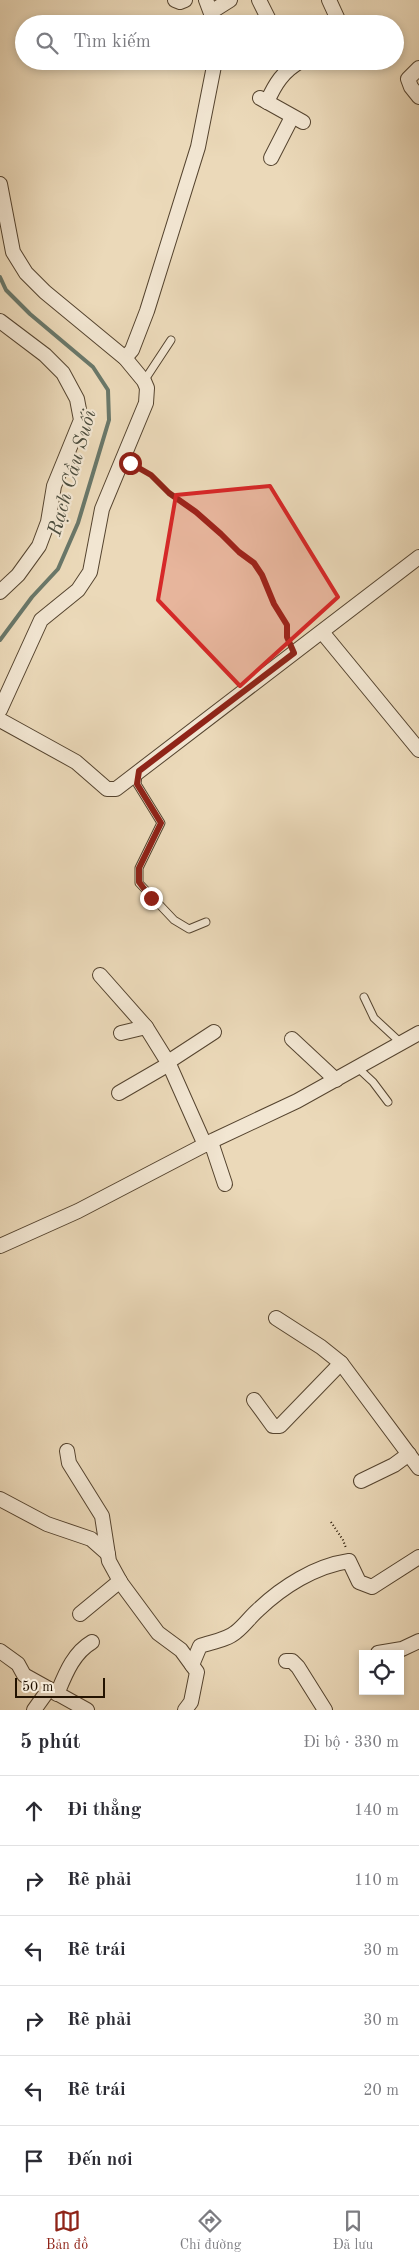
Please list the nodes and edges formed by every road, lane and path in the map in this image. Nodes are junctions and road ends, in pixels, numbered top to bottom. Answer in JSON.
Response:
{"nodes":[{"id":1,"x":175,"y":0,"type":"edge"},
{"id":2,"x":185,"y":0,"type":"edge"},
{"id":3,"x":230,"y":0,"type":"edge"},
{"id":4,"x":259,"y":0,"type":"edge"},
{"id":5,"x":329,"y":0,"type":"edge"},
{"id":6,"x":211,"y":12,"type":"edge"},
{"id":7,"x":266,"y":15,"type":"edge"},
{"id":8,"x":336,"y":15,"type":"edge"},
{"id":9,"x":419,"y":68,"type":"edge"},
{"id":10,"x":213,"y":70,"type":"edge"},
{"id":11,"x":288,"y":70,"type":"edge"},
{"id":12,"x":419,"y":97,"type":"edge"},
{"id":13,"x":271,"y":158,"type":"dead end"},
{"id":14,"x":0,"y":184,"type":"edge"},
{"id":15,"x":0,"y":321,"type":"edge"},
{"id":16,"x":171,"y":340,"type":"dead end"},
{"id":17,"x":125,"y":358,"type":"junction"},
{"id":18,"x":144,"y":380,"type":"junction"},
{"id":19,"x":124,"y":458,"type":"junction"},
{"id":20,"x":419,"y":557,"type":"edge"},
{"id":21,"x":0,"y":592,"type":"edge"},
{"id":22,"x":322,"y":632,"type":"junction"},
{"id":23,"x":294,"y":653,"type":"junction"},
{"id":24,"x":0,"y":710,"type":"edge"},
{"id":25,"x":0,"y":720,"type":"edge"},
{"id":26,"x":419,"y":750,"type":"edge"},
{"id":27,"x":139,"y":771,"type":"junction"},
{"id":28,"x":206,"y":922,"type":"dead end"},
{"id":29,"x":100,"y":975,"type":"dead end"},
{"id":30,"x":364,"y":997,"type":"dead end"},
{"id":31,"x":146,"y":1027,"type":"junction"},
{"id":32,"x":214,"y":1032,"type":"dead end"},
{"id":33,"x":121,"y":1033,"type":"dead end"},
{"id":34,"x":419,"y":1033,"type":"edge"},
{"id":35,"x":292,"y":1039,"type":"dead end"},
{"id":36,"x":402,"y":1044,"type":"junction"},
{"id":37,"x":169,"y":1063,"type":"junction"},
{"id":38,"x":358,"y":1068,"type":"junction"},
{"id":39,"x":336,"y":1080,"type":"junction"},
{"id":40,"x":119,"y":1093,"type":"dead end"},
{"id":41,"x":388,"y":1102,"type":"dead end"},
{"id":42,"x":208,"y":1143,"type":"junction"},
{"id":43,"x":225,"y":1184,"type":"dead end"},
{"id":44,"x":0,"y":1246,"type":"edge"},
{"id":45,"x":276,"y":1318,"type":"dead end"},
{"id":46,"x":341,"y":1363,"type":"junction"},
{"id":47,"x":254,"y":1400,"type":"dead end"},
{"id":48,"x":67,"y":1451,"type":"dead end"},
{"id":49,"x":409,"y":1454,"type":"junction"},
{"id":50,"x":419,"y":1468,"type":"edge"},
{"id":51,"x":361,"y":1481,"type":"dead end"},
{"id":52,"x":0,"y":1499,"type":"edge"},
{"id":53,"x":331,"y":1522,"type":"dead end"},
{"id":54,"x":108,"y":1554,"type":"junction"},
{"id":55,"x":419,"y":1557,"type":"edge"},
{"id":56,"x":349,"y":1561,"type":"junction"},
{"id":57,"x":120,"y":1581,"type":"junction"},
{"id":58,"x":80,"y":1614,"type":"dead end"},
{"id":59,"x":419,"y":1641,"type":"edge"},
{"id":60,"x":92,"y":1642,"type":"dead end"},
{"id":61,"x":200,"y":1646,"type":"junction"},
{"id":62,"x":181,"y":1650,"type":"junction"},
{"id":63,"x":396,"y":1650,"type":"edge"},
{"id":64,"x":0,"y":1651,"type":"edge"},
{"id":65,"x":286,"y":1661,"type":"dead end"},
{"id":66,"x":192,"y":1666,"type":"junction"},
{"id":67,"x":53,"y":1691,"type":"junction"},
{"id":68,"x":319,"y":1708,"type":"edge"},
{"id":69,"x":34,"y":1710,"type":"edge"},
{"id":70,"x":86,"y":1710,"type":"edge"},
{"id":71,"x":186,"y":1710,"type":"edge"}],
"edges":[{"from":1,"to":2,"type":"street"},
{"from":3,"to":6,"type":"street"},
{"from":4,"to":7,"type":"street"},
{"from":5,"to":8,"type":"street"},
{"from":9,"to":12,"type":"street"},
{"from":10,"to":17,"type":"street"},
{"from":11,"to":13,"type":"street"},
{"from":14,"to":17,"type":"street"},
{"from":15,"to":21,"type":"street"},
{"from":16,"to":18,"type":"lane"},
{"from":17,"to":18,"type":"street"},
{"from":18,"to":19,"type":"street"},
{"from":19,"to":23,"type":"path"},
{"from":19,"to":24,"type":"street"},
{"from":20,"to":22,"type":"street"},
{"from":22,"to":23,"type":"street"},
{"from":22,"to":26,"type":"street"},
{"from":23,"to":27,"type":"street"},
{"from":25,"to":27,"type":"street"},
{"from":27,"to":28,"type":"lane"},
{"from":29,"to":31,"type":"street"},
{"from":30,"to":36,"type":"lane"},
{"from":31,"to":33,"type":"street"},
{"from":31,"to":37,"type":"street"},
{"from":32,"to":37,"type":"street"},
{"from":34,"to":36,"type":"street"},
{"from":35,"to":39,"type":"street"},
{"from":36,"to":38,"type":"street"},
{"from":37,"to":40,"type":"street"},
{"from":37,"to":42,"type":"street"},
{"from":38,"to":39,"type":"street"},
{"from":38,"to":41,"type":"lane"},
{"from":39,"to":42,"type":"street"},
{"from":42,"to":43,"type":"street"},
{"from":42,"to":44,"type":"street"},
{"from":45,"to":46,"type":"street"},
{"from":46,"to":47,"type":"street"},
{"from":46,"to":49,"type":"street"},
{"from":48,"to":54,"type":"street"},
{"from":49,"to":50,"type":"street"},
{"from":49,"to":51,"type":"street"},
{"from":52,"to":54,"type":"street"},
{"from":53,"to":56,"type":"path"},
{"from":54,"to":57,"type":"street"},
{"from":55,"to":56,"type":"street"},
{"from":56,"to":61,"type":"street"},
{"from":57,"to":58,"type":"street"},
{"from":57,"to":62,"type":"street"},
{"from":59,"to":63,"type":"street"},
{"from":60,"to":67,"type":"street"},
{"from":61,"to":62,"type":"street"},
{"from":61,"to":66,"type":"street"},
{"from":62,"to":66,"type":"street"},
{"from":64,"to":67,"type":"street"},
{"from":65,"to":68,"type":"street"},
{"from":66,"to":71,"type":"street"},
{"from":67,"to":69,"type":"street"},
{"from":67,"to":70,"type":"street"}]}
